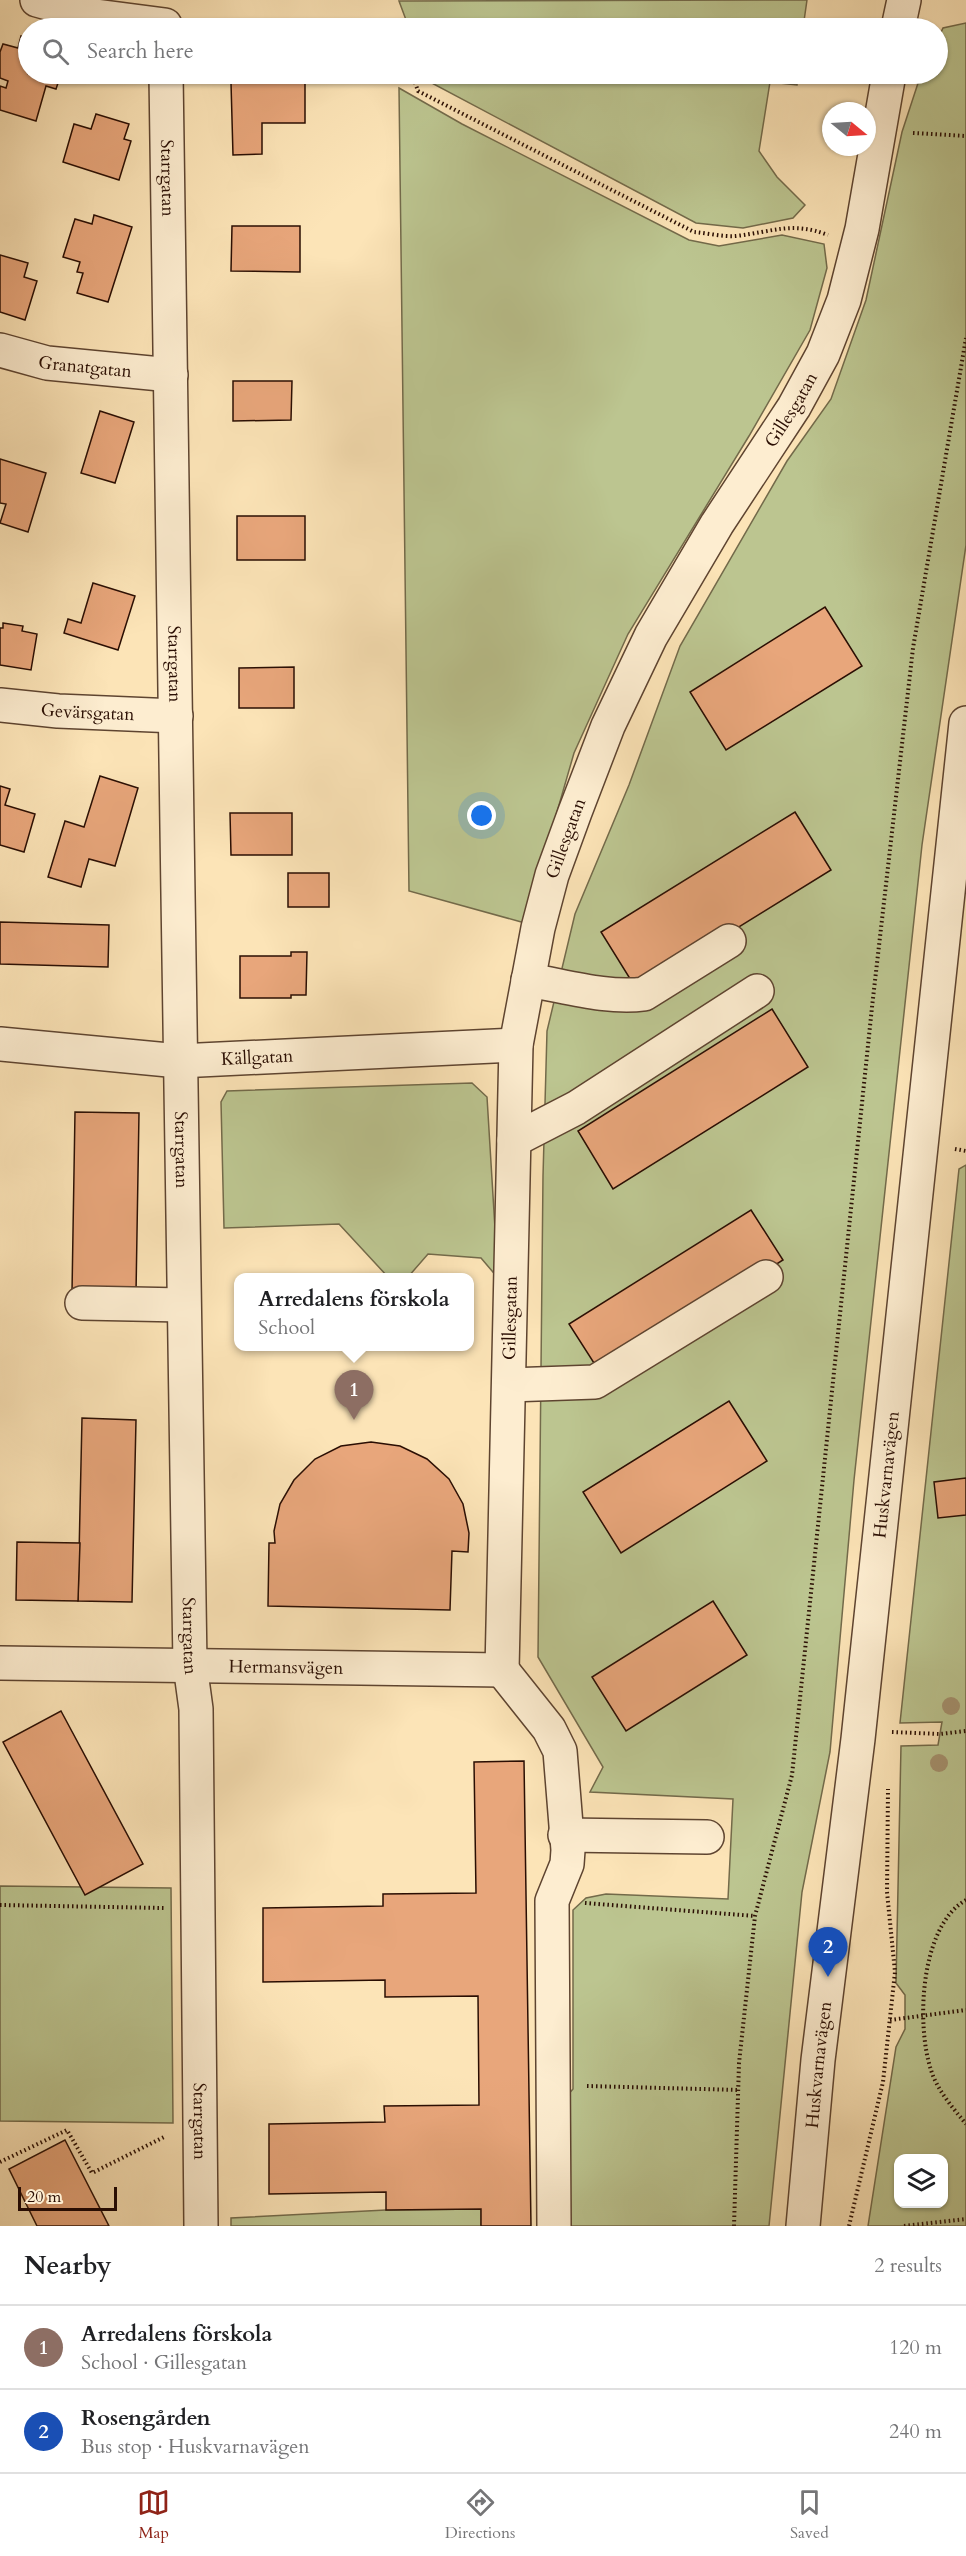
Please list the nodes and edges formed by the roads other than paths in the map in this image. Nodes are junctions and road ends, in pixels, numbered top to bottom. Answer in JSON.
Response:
{"nodes":[{"id":1,"x":37,"y":0,"type":"edge"},
{"id":2,"x":904,"y":0,"type":"edge"},
{"id":3,"x":165,"y":18,"type":"edge"},
{"id":4,"x":900,"y":18,"type":"edge"},
{"id":5,"x":166,"y":84,"type":"edge"},
{"id":6,"x":888,"y":84,"type":"edge"},
{"id":7,"x":0,"y":350,"type":"edge"},
{"id":8,"x":171,"y":375,"type":"junction"},
{"id":9,"x":0,"y":705,"type":"edge"},
{"id":10,"x":176,"y":716,"type":"junction"},
{"id":11,"x":966,"y":723,"type":"edge"},
{"id":12,"x":729,"y":941,"type":"dead end"},
{"id":13,"x":528,"y":980,"type":"junction"},
{"id":14,"x":757,"y":991,"type":"dead end"},
{"id":15,"x":0,"y":1044,"type":"edge"},
{"id":16,"x":516,"y":1045,"type":"junction"},
{"id":17,"x":179,"y":1061,"type":"junction"},
{"id":18,"x":514,"y":1140,"type":"junction"},
{"id":19,"x":766,"y":1277,"type":"dead end"},
{"id":20,"x":82,"y":1303,"type":"dead end"},
{"id":21,"x":183,"y":1305,"type":"junction"},
{"id":22,"x":509,"y":1385,"type":"junction"},
{"id":23,"x":0,"y":1663,"type":"edge"},
{"id":24,"x":190,"y":1665,"type":"junction"},
{"id":25,"x":502,"y":1670,"type":"junction"},
{"id":26,"x":565,"y":1835,"type":"junction"},
{"id":27,"x":707,"y":1837,"type":"dead end"},
{"id":28,"x":201,"y":2226,"type":"edge"},
{"id":29,"x":554,"y":2226,"type":"edge"},
{"id":30,"x":802,"y":2226,"type":"edge"}],
"edges":[{"from":1,"to":3,"type":"street"},
{"from":2,"to":4,"type":"street"},
{"from":5,"to":8,"type":"street","name":"Starrgatan"},
{"from":6,"to":13,"type":"street","name":"Gillesgatan"},
{"from":7,"to":8,"type":"street","name":"Granatgatan"},
{"from":8,"to":10,"type":"street","name":"Starrgatan"},
{"from":9,"to":10,"type":"street","name":"Gevärsgatan"},
{"from":10,"to":17,"type":"street","name":"Starrgatan"},
{"from":11,"to":30,"type":"street","name":"Huskvarnavägen"},
{"from":12,"to":13,"type":"street"},
{"from":13,"to":16,"type":"street","name":"Gillesgatan"},
{"from":14,"to":18,"type":"street"},
{"from":15,"to":17,"type":"street","name":"Källgatan"},
{"from":16,"to":17,"type":"street","name":"Källgatan"},
{"from":16,"to":18,"type":"street","name":"Gillesgatan"},
{"from":17,"to":21,"type":"street","name":"Starrgatan"},
{"from":18,"to":22,"type":"street","name":"Gillesgatan"},
{"from":19,"to":22,"type":"street"},
{"from":20,"to":21,"type":"street"},
{"from":21,"to":24,"type":"street","name":"Starrgatan"},
{"from":22,"to":25,"type":"street","name":"Gillesgatan"},
{"from":23,"to":24,"type":"street","name":"Hermansvägen"},
{"from":24,"to":25,"type":"street","name":"Hermansvägen"},
{"from":24,"to":28,"type":"street","name":"Starrgatan"},
{"from":25,"to":26,"type":"street"},
{"from":26,"to":27,"type":"street"},
{"from":26,"to":29,"type":"street"}]}
